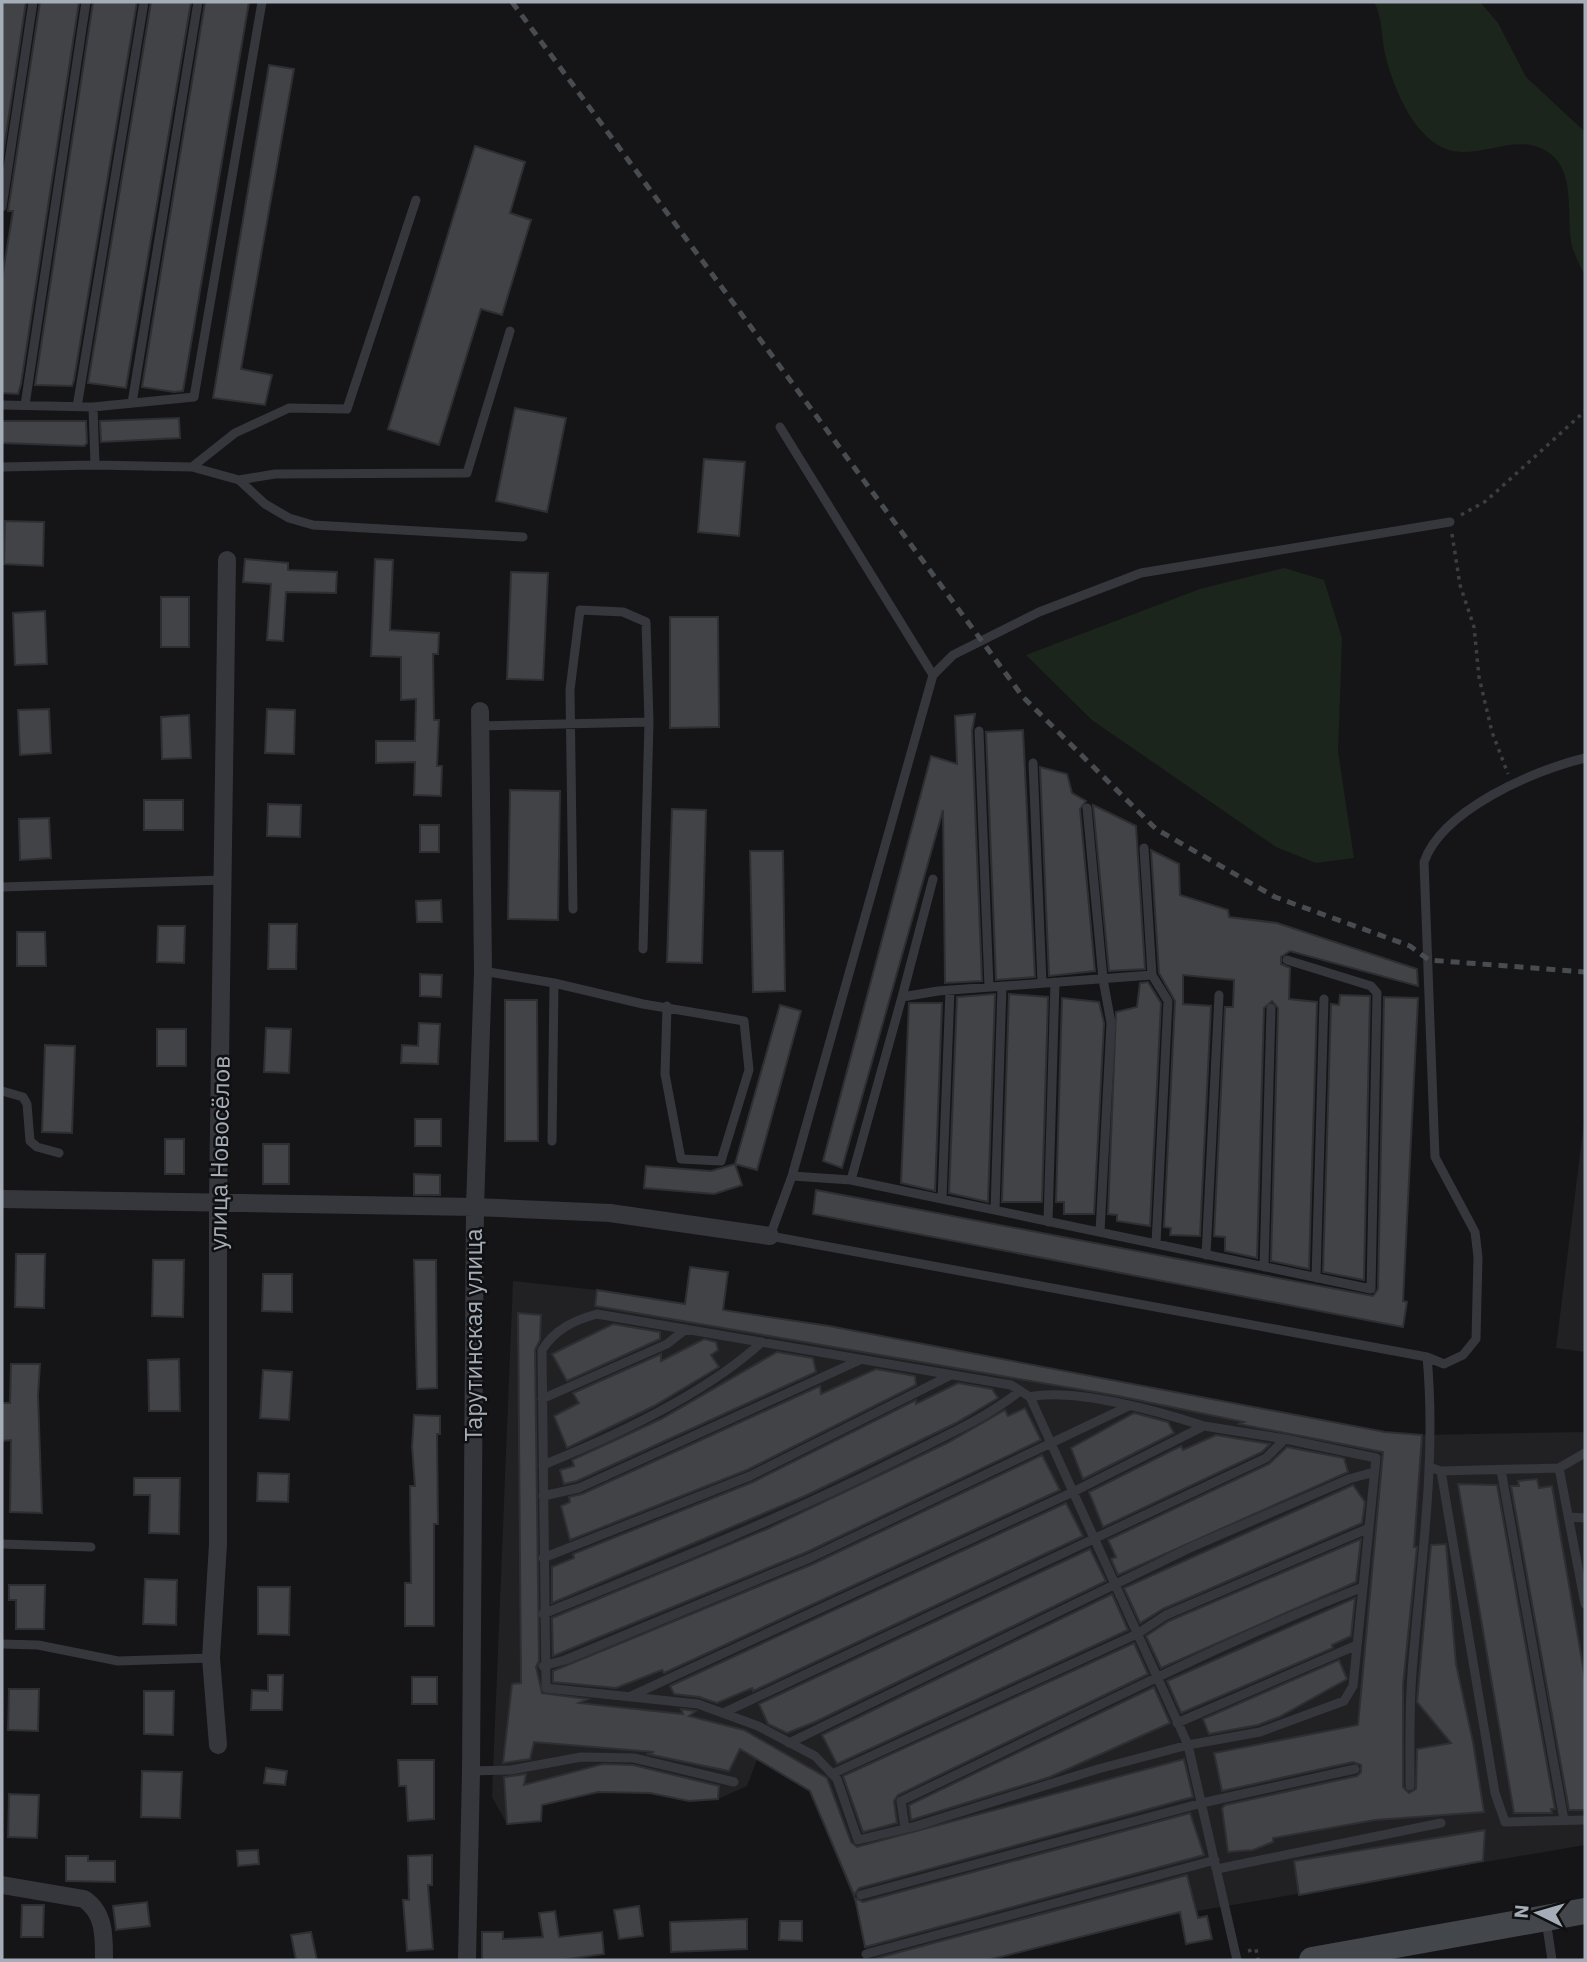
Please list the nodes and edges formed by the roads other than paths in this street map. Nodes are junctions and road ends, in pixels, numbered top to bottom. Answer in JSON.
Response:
{"nodes":[{"id":1,"x":33,"y":2,"type":"edge"},
{"id":2,"x":86,"y":2,"type":"edge"},
{"id":3,"x":144,"y":2,"type":"edge"},
{"id":4,"x":198,"y":2,"type":"edge"},
{"id":5,"x":262,"y":2,"type":"edge"},
{"id":6,"x":416,"y":200,"type":"dead end"},
{"id":7,"x":2,"y":207,"type":"edge"},
{"id":8,"x":510,"y":331,"type":"dead end"},
{"id":9,"x":132,"y":403,"type":"junction"},
{"id":10,"x":2,"y":405,"type":"edge"},
{"id":11,"x":25,"y":405,"type":"junction"},
{"id":12,"x":77,"y":407,"type":"junction"},
{"id":13,"x":93,"y":407,"type":"junction"},
{"id":14,"x":780,"y":427,"type":"dead end"},
{"id":15,"x":95,"y":465,"type":"junction"},
{"id":16,"x":2,"y":467,"type":"edge"},
{"id":17,"x":192,"y":467,"type":"junction"},
{"id":18,"x":239,"y":480,"type":"junction"},
{"id":19,"x":1450,"y":522,"type":"road end"},
{"id":20,"x":523,"y":537,"type":"dead end"},
{"id":21,"x":227,"y":560,"type":"dead end"},
{"id":22,"x":933,"y":675,"type":"junction"},
{"id":23,"x":480,"y":718,"type":"joint"},
{"id":24,"x":649,"y":722,"type":"junction"},
{"id":25,"x":572,"y":724,"type":"junction"},
{"id":26,"x":979,"y":732,"type":"dead end"},
{"id":27,"x":1585,"y":758,"type":"edge"},
{"id":28,"x":1033,"y":763,"type":"dead end"},
{"id":29,"x":1087,"y":808,"type":"dead end"},
{"id":30,"x":1144,"y":848,"type":"dead end"},
{"id":31,"x":933,"y":879,"type":"dead end"},
{"id":32,"x":225,"y":880,"type":"junction"},
{"id":33,"x":2,"y":887,"type":"edge"},
{"id":34,"x":573,"y":909,"type":"dead end"},
{"id":35,"x":643,"y":949,"type":"dead end"},
{"id":36,"x":1287,"y":960,"type":"dead end"},
{"id":37,"x":483,"y":971,"type":"junction"},
{"id":38,"x":1152,"y":975,"type":"junction"},
{"id":39,"x":1102,"y":979,"type":"junction"},
{"id":40,"x":554,"y":982,"type":"junction"},
{"id":41,"x":1055,"y":982,"type":"junction"},
{"id":42,"x":1042,"y":983,"type":"junction"},
{"id":43,"x":1002,"y":986,"type":"junction"},
{"id":44,"x":989,"y":987,"type":"junction"},
{"id":45,"x":950,"y":990,"type":"junction"},
{"id":46,"x":1219,"y":995,"type":"dead end"},
{"id":47,"x":902,"y":997,"type":"junction"},
{"id":48,"x":1324,"y":999,"type":"dead end"},
{"id":49,"x":667,"y":1006,"type":"junction"},
{"id":50,"x":1271,"y":1008,"type":"dead end"},
{"id":51,"x":2,"y":1091,"type":"edge"},
{"id":52,"x":552,"y":1141,"type":"dead end"},
{"id":53,"x":59,"y":1153,"type":"dead end"},
{"id":54,"x":792,"y":1176,"type":"junction"},
{"id":55,"x":851,"y":1180,"type":"junction"},
{"id":56,"x":2,"y":1199,"type":"edge"},
{"id":57,"x":942,"y":1199,"type":"junction"},
{"id":58,"x":218,"y":1201,"type":"junction"},
{"id":59,"x":474,"y":1207,"type":"junction"},
{"id":60,"x":995,"y":1210,"type":"junction"},
{"id":61,"x":1048,"y":1222,"type":"junction"},
{"id":62,"x":1100,"y":1233,"type":"junction"},
{"id":63,"x":770,"y":1236,"type":"junction"},
{"id":64,"x":1156,"y":1244,"type":"junction"},
{"id":65,"x":1206,"y":1255,"type":"junction"},
{"id":66,"x":1264,"y":1267,"type":"junction"},
{"id":67,"x":1316,"y":1278,"type":"junction"},
{"id":68,"x":686,"y":1329,"type":"junction"},
{"id":69,"x":762,"y":1342,"type":"junction"},
{"id":70,"x":1427,"y":1357,"type":"junction"},
{"id":71,"x":862,"y":1360,"type":"junction"},
{"id":72,"x":951,"y":1375,"type":"junction"},
{"id":73,"x":1020,"y":1391,"type":"junction"},
{"id":74,"x":1030,"y":1397,"type":"junction"},
{"id":75,"x":542,"y":1399,"type":"junction"},
{"id":76,"x":1129,"y":1406,"type":"junction"},
{"id":77,"x":1204,"y":1426,"type":"junction"},
{"id":78,"x":1285,"y":1439,"type":"junction"},
{"id":79,"x":1051,"y":1445,"type":"junction"},
{"id":80,"x":1585,"y":1453,"type":"edge"},
{"id":81,"x":542,"y":1465,"type":"junction"},
{"id":82,"x":1429,"y":1467,"type":"junction"},
{"id":83,"x":1559,"y":1468,"type":"junction"},
{"id":84,"x":1501,"y":1470,"type":"junction"},
{"id":85,"x":1441,"y":1471,"type":"junction"},
{"id":86,"x":1374,"y":1472,"type":"junction"},
{"id":87,"x":1073,"y":1492,"type":"junction"},
{"id":88,"x":542,"y":1496,"type":"junction"},
{"id":89,"x":1569,"y":1517,"type":"junction"},
{"id":90,"x":1585,"y":1518,"type":"edge"},
{"id":91,"x":1369,"y":1528,"type":"junction"},
{"id":92,"x":1093,"y":1537,"type":"junction"},
{"id":93,"x":2,"y":1544,"type":"edge"},
{"id":94,"x":91,"y":1547,"type":"dead end"},
{"id":95,"x":543,"y":1558,"type":"junction"},
{"id":96,"x":1116,"y":1587,"type":"junction"},
{"id":97,"x":1363,"y":1587,"type":"junction"},
{"id":98,"x":1585,"y":1604,"type":"edge"},
{"id":99,"x":543,"y":1614,"type":"junction"},
{"id":100,"x":1137,"y":1634,"type":"junction"},
{"id":101,"x":2,"y":1644,"type":"edge"},
{"id":102,"x":1357,"y":1645,"type":"junction"},
{"id":103,"x":211,"y":1658,"type":"junction"},
{"id":104,"x":543,"y":1666,"type":"junction"},
{"id":105,"x":1158,"y":1680,"type":"junction"},
{"id":106,"x":630,"y":1697,"type":"junction"},
{"id":107,"x":723,"y":1713,"type":"junction"},
{"id":108,"x":1177,"y":1723,"type":"junction"},
{"id":109,"x":789,"y":1743,"type":"junction"},
{"id":110,"x":218,"y":1745,"type":"dead end"},
{"id":111,"x":1188,"y":1745,"type":"junction"},
{"id":112,"x":1355,"y":1769,"type":"dead end"},
{"id":113,"x":471,"y":1771,"type":"junction"},
{"id":114,"x":832,"y":1774,"type":"junction"},
{"id":115,"x":734,"y":1782,"type":"dead end"},
{"id":116,"x":1409,"y":1786,"type":"dead end"},
{"id":117,"x":1202,"y":1803,"type":"junction"},
{"id":118,"x":1564,"y":1820,"type":"junction"},
{"id":119,"x":1585,"y":1820,"type":"edge"},
{"id":120,"x":1441,"y":1824,"type":"dead end"},
{"id":121,"x":905,"y":1828,"type":"junction"},
{"id":122,"x":1216,"y":1864,"type":"junction"},
{"id":123,"x":2,"y":1885,"type":"edge"},
{"id":124,"x":861,"y":1895,"type":"dead end"},
{"id":125,"x":1585,"y":1911,"type":"edge"},
{"id":126,"x":1546,"y":1918,"type":"junction"},
{"id":127,"x":866,"y":1954,"type":"dead end"},
{"id":128,"x":104,"y":1960,"type":"edge"},
{"id":129,"x":467,"y":1960,"type":"edge"},
{"id":130,"x":1237,"y":1960,"type":"edge"},
{"id":131,"x":1312,"y":1960,"type":"edge"},
{"id":132,"x":1552,"y":1960,"type":"edge"}],
"edges":[{"from":1,"to":7,"type":"lane"},
{"from":2,"to":11,"type":"lane"},
{"from":3,"to":12,"type":"lane"},
{"from":4,"to":9,"type":"lane"},
{"from":5,"to":9,"type":"lane"},
{"from":6,"to":17,"type":"lane"},
{"from":8,"to":18,"type":"lane"},
{"from":9,"to":13,"type":"lane"},
{"from":10,"to":11,"type":"lane"},
{"from":11,"to":12,"type":"lane"},
{"from":12,"to":13,"type":"lane"},
{"from":13,"to":15,"type":"lane"},
{"from":14,"to":22,"type":"lane"},
{"from":15,"to":16,"type":"lane"},
{"from":15,"to":17,"type":"lane"},
{"from":17,"to":18,"type":"lane"},
{"from":18,"to":20,"type":"lane"},
{"from":19,"to":22,"type":"lane"},
{"from":21,"to":32,"type":"street","name":"улица Новосёлов"},
{"from":22,"to":54,"type":"lane"},
{"from":23,"to":25,"type":"lane"},
{"from":23,"to":37,"type":"street","name":"Тарутинская улица"},
{"from":24,"to":25,"type":"lane"},
{"from":24,"to":25,"type":"lane"},
{"from":24,"to":35,"type":"lane"},
{"from":25,"to":34,"type":"lane"},
{"from":26,"to":44,"type":"lane"},
{"from":27,"to":70,"type":"lane"},
{"from":28,"to":42,"type":"lane"},
{"from":29,"to":39,"type":"lane"},
{"from":30,"to":38,"type":"lane"},
{"from":31,"to":47,"type":"lane"},
{"from":32,"to":33,"type":"lane"},
{"from":32,"to":58,"type":"street","name":"улица Новосёлов"},
{"from":36,"to":67,"type":"lane"},
{"from":37,"to":40,"type":"lane"},
{"from":37,"to":59,"type":"street","name":"Тарутинская улица"},
{"from":38,"to":39,"type":"lane"},
{"from":38,"to":64,"type":"lane"},
{"from":39,"to":41,"type":"lane"},
{"from":39,"to":62,"type":"lane"},
{"from":40,"to":49,"type":"lane"},
{"from":40,"to":52,"type":"lane"},
{"from":41,"to":42,"type":"lane"},
{"from":41,"to":61,"type":"lane"},
{"from":42,"to":43,"type":"lane"},
{"from":43,"to":44,"type":"lane"},
{"from":43,"to":60,"type":"lane"},
{"from":44,"to":45,"type":"lane"},
{"from":45,"to":47,"type":"lane"},
{"from":45,"to":57,"type":"lane"},
{"from":46,"to":65,"type":"lane"},
{"from":47,"to":55,"type":"lane"},
{"from":48,"to":67,"type":"lane"},
{"from":49,"to":49,"type":"lane"},
{"from":50,"to":66,"type":"lane"},
{"from":51,"to":53,"type":"lane"},
{"from":54,"to":55,"type":"lane"},
{"from":54,"to":63,"type":"lane"},
{"from":55,"to":57,"type":"lane"},
{"from":56,"to":58,"type":"street"},
{"from":57,"to":60,"type":"lane"},
{"from":58,"to":59,"type":"street"},
{"from":58,"to":103,"type":"street","name":"улица Новосёлов"},
{"from":59,"to":63,"type":"street"},
{"from":59,"to":113,"type":"street","name":"Тарутинская улица"},
{"from":60,"to":61,"type":"lane"},
{"from":61,"to":62,"type":"lane"},
{"from":62,"to":64,"type":"lane"},
{"from":63,"to":70,"type":"lane"},
{"from":64,"to":65,"type":"lane"},
{"from":65,"to":66,"type":"lane"},
{"from":66,"to":67,"type":"lane"},
{"from":68,"to":69,"type":"lane"},
{"from":68,"to":75,"type":"lane"},
{"from":68,"to":75,"type":"lane"},
{"from":69,"to":71,"type":"lane"},
{"from":69,"to":81,"type":"lane"},
{"from":70,"to":82,"type":"lane"},
{"from":71,"to":72,"type":"lane"},
{"from":71,"to":88,"type":"lane"},
{"from":72,"to":73,"type":"lane"},
{"from":72,"to":95,"type":"lane"},
{"from":73,"to":74,"type":"lane"},
{"from":73,"to":99,"type":"lane"},
{"from":74,"to":76,"type":"lane"},
{"from":74,"to":79,"type":"lane"},
{"from":75,"to":81,"type":"lane"},
{"from":76,"to":77,"type":"lane"},
{"from":76,"to":79,"type":"lane"},
{"from":77,"to":78,"type":"lane"},
{"from":77,"to":87,"type":"lane"},
{"from":78,"to":86,"type":"lane"},
{"from":78,"to":92,"type":"lane"},
{"from":79,"to":87,"type":"lane"},
{"from":79,"to":104,"type":"lane"},
{"from":80,"to":83,"type":"lane"},
{"from":81,"to":88,"type":"lane"},
{"from":82,"to":85,"type":"lane"},
{"from":82,"to":116,"type":"lane"},
{"from":83,"to":84,"type":"lane"},
{"from":83,"to":89,"type":"lane"},
{"from":84,"to":85,"type":"lane"},
{"from":84,"to":118,"type":"lane"},
{"from":85,"to":118,"type":"lane"},
{"from":86,"to":91,"type":"lane"},
{"from":86,"to":96,"type":"lane"},
{"from":87,"to":92,"type":"lane"},
{"from":87,"to":106,"type":"lane"},
{"from":88,"to":95,"type":"lane"},
{"from":89,"to":90,"type":"lane"},
{"from":89,"to":98,"type":"lane"},
{"from":91,"to":97,"type":"lane"},
{"from":91,"to":100,"type":"lane"},
{"from":92,"to":96,"type":"lane"},
{"from":92,"to":107,"type":"lane"},
{"from":93,"to":94,"type":"lane"},
{"from":95,"to":99,"type":"lane"},
{"from":96,"to":100,"type":"lane"},
{"from":96,"to":109,"type":"lane"},
{"from":97,"to":102,"type":"lane"},
{"from":97,"to":105,"type":"lane"},
{"from":99,"to":104,"type":"lane"},
{"from":100,"to":105,"type":"lane"},
{"from":100,"to":114,"type":"lane"},
{"from":101,"to":103,"type":"lane"},
{"from":102,"to":108,"type":"lane"},
{"from":102,"to":111,"type":"lane"},
{"from":103,"to":110,"type":"street","name":"улица Новосёлов"},
{"from":104,"to":106,"type":"lane"},
{"from":105,"to":108,"type":"lane"},
{"from":105,"to":121,"type":"lane"},
{"from":106,"to":107,"type":"lane"},
{"from":107,"to":109,"type":"lane"},
{"from":108,"to":111,"type":"lane"},
{"from":109,"to":114,"type":"lane"},
{"from":111,"to":117,"type":"lane"},
{"from":111,"to":121,"type":"lane"},
{"from":112,"to":117,"type":"lane"},
{"from":113,"to":115,"type":"lane"},
{"from":113,"to":129,"type":"street","name":"Тарутинская улица"},
{"from":114,"to":121,"type":"lane"},
{"from":117,"to":122,"type":"lane"},
{"from":117,"to":124,"type":"lane"},
{"from":118,"to":119,"type":"lane"},
{"from":120,"to":122,"type":"lane"},
{"from":122,"to":127,"type":"lane"},
{"from":122,"to":130,"type":"lane"},
{"from":123,"to":128,"type":"street"},
{"from":125,"to":126,"type":"main road"},
{"from":126,"to":131,"type":"main road"},
{"from":126,"to":132,"type":"lane"}]}
